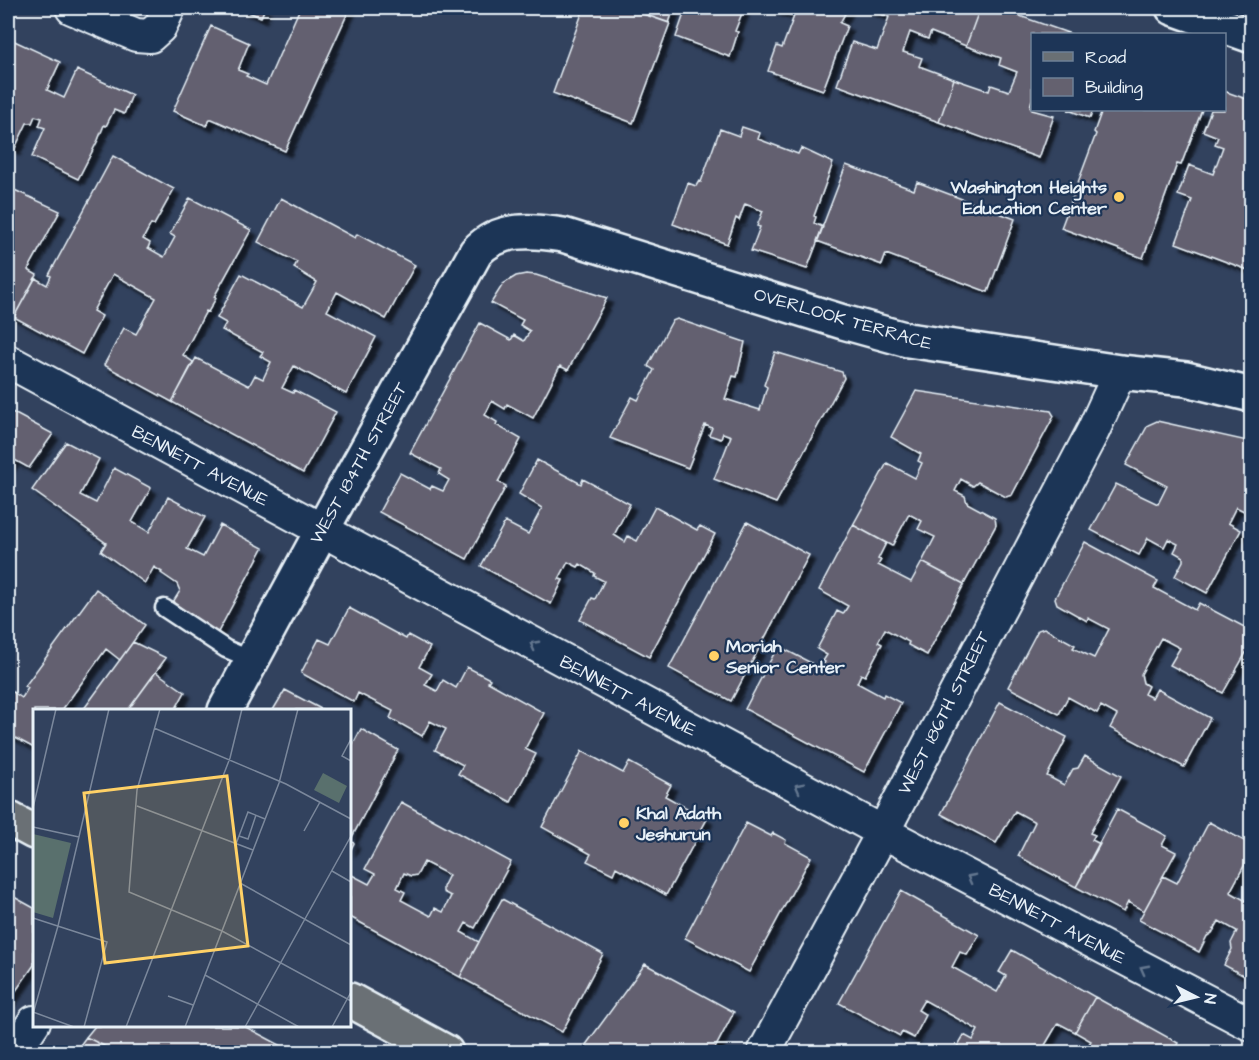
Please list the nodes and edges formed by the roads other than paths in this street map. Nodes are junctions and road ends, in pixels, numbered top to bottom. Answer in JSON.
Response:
{"nodes":[{"id":1,"x":72,"y":8,"type":"edge"},
{"id":2,"x":169,"y":8,"type":"edge"},
{"id":3,"x":1173,"y":8,"type":"edge"},
{"id":4,"x":1251,"y":36,"type":"edge"},
{"id":5,"x":510,"y":232,"type":"joint"},
{"id":6,"x":8,"y":361,"type":"edge"},
{"id":7,"x":1120,"y":372,"type":"junction"},
{"id":8,"x":1251,"y":395,"type":"edge"},
{"id":9,"x":322,"y":531,"type":"junction"},
{"id":10,"x":164,"y":608,"type":"dead end"},
{"id":11,"x":252,"y":660,"type":"junction"},
{"id":12,"x":226,"y":709,"type":"edge"},
{"id":13,"x":8,"y":818,"type":"edge"},
{"id":14,"x":33,"y":831,"type":"edge"},
{"id":15,"x":883,"y":832,"type":"junction"},
{"id":16,"x":351,"y":1001,"type":"edge"},
{"id":17,"x":33,"y":1024,"type":"edge"},
{"id":18,"x":1251,"y":1025,"type":"edge"},
{"id":19,"x":14,"y":1053,"type":"edge"},
{"id":20,"x":446,"y":1053,"type":"edge"},
{"id":21,"x":764,"y":1053,"type":"edge"}],
"edges":[{"from":1,"to":2,"type":"street"},
{"from":3,"to":4,"type":"street"},
{"from":5,"to":7,"type":"street","name":"OVERLOOK TERRACE"},
{"from":5,"to":9,"type":"street","name":"WEST 184TH STREET"},
{"from":6,"to":9,"type":"street","name":"BENNETT AVENUE"},
{"from":7,"to":8,"type":"street","name":"OVERLOOK TERRACE"},
{"from":7,"to":15,"type":"street","name":"WEST 186TH STREET"},
{"from":9,"to":11,"type":"street","name":"WEST 184TH STREET"},
{"from":15,"to":9,"type":"street","name":"BENNETT AVENUE","one_way":true},
{"from":10,"to":11,"type":"lane"},
{"from":11,"to":12,"type":"street","name":"WEST 184TH STREET"},
{"from":13,"to":14,"type":"main road"},
{"from":18,"to":15,"type":"street","name":"BENNETT AVENUE","one_way":true},
{"from":15,"to":21,"type":"street","name":"WEST 186TH STREET"},
{"from":16,"to":20,"type":"main road"},
{"from":17,"to":19,"type":"street"}]}
